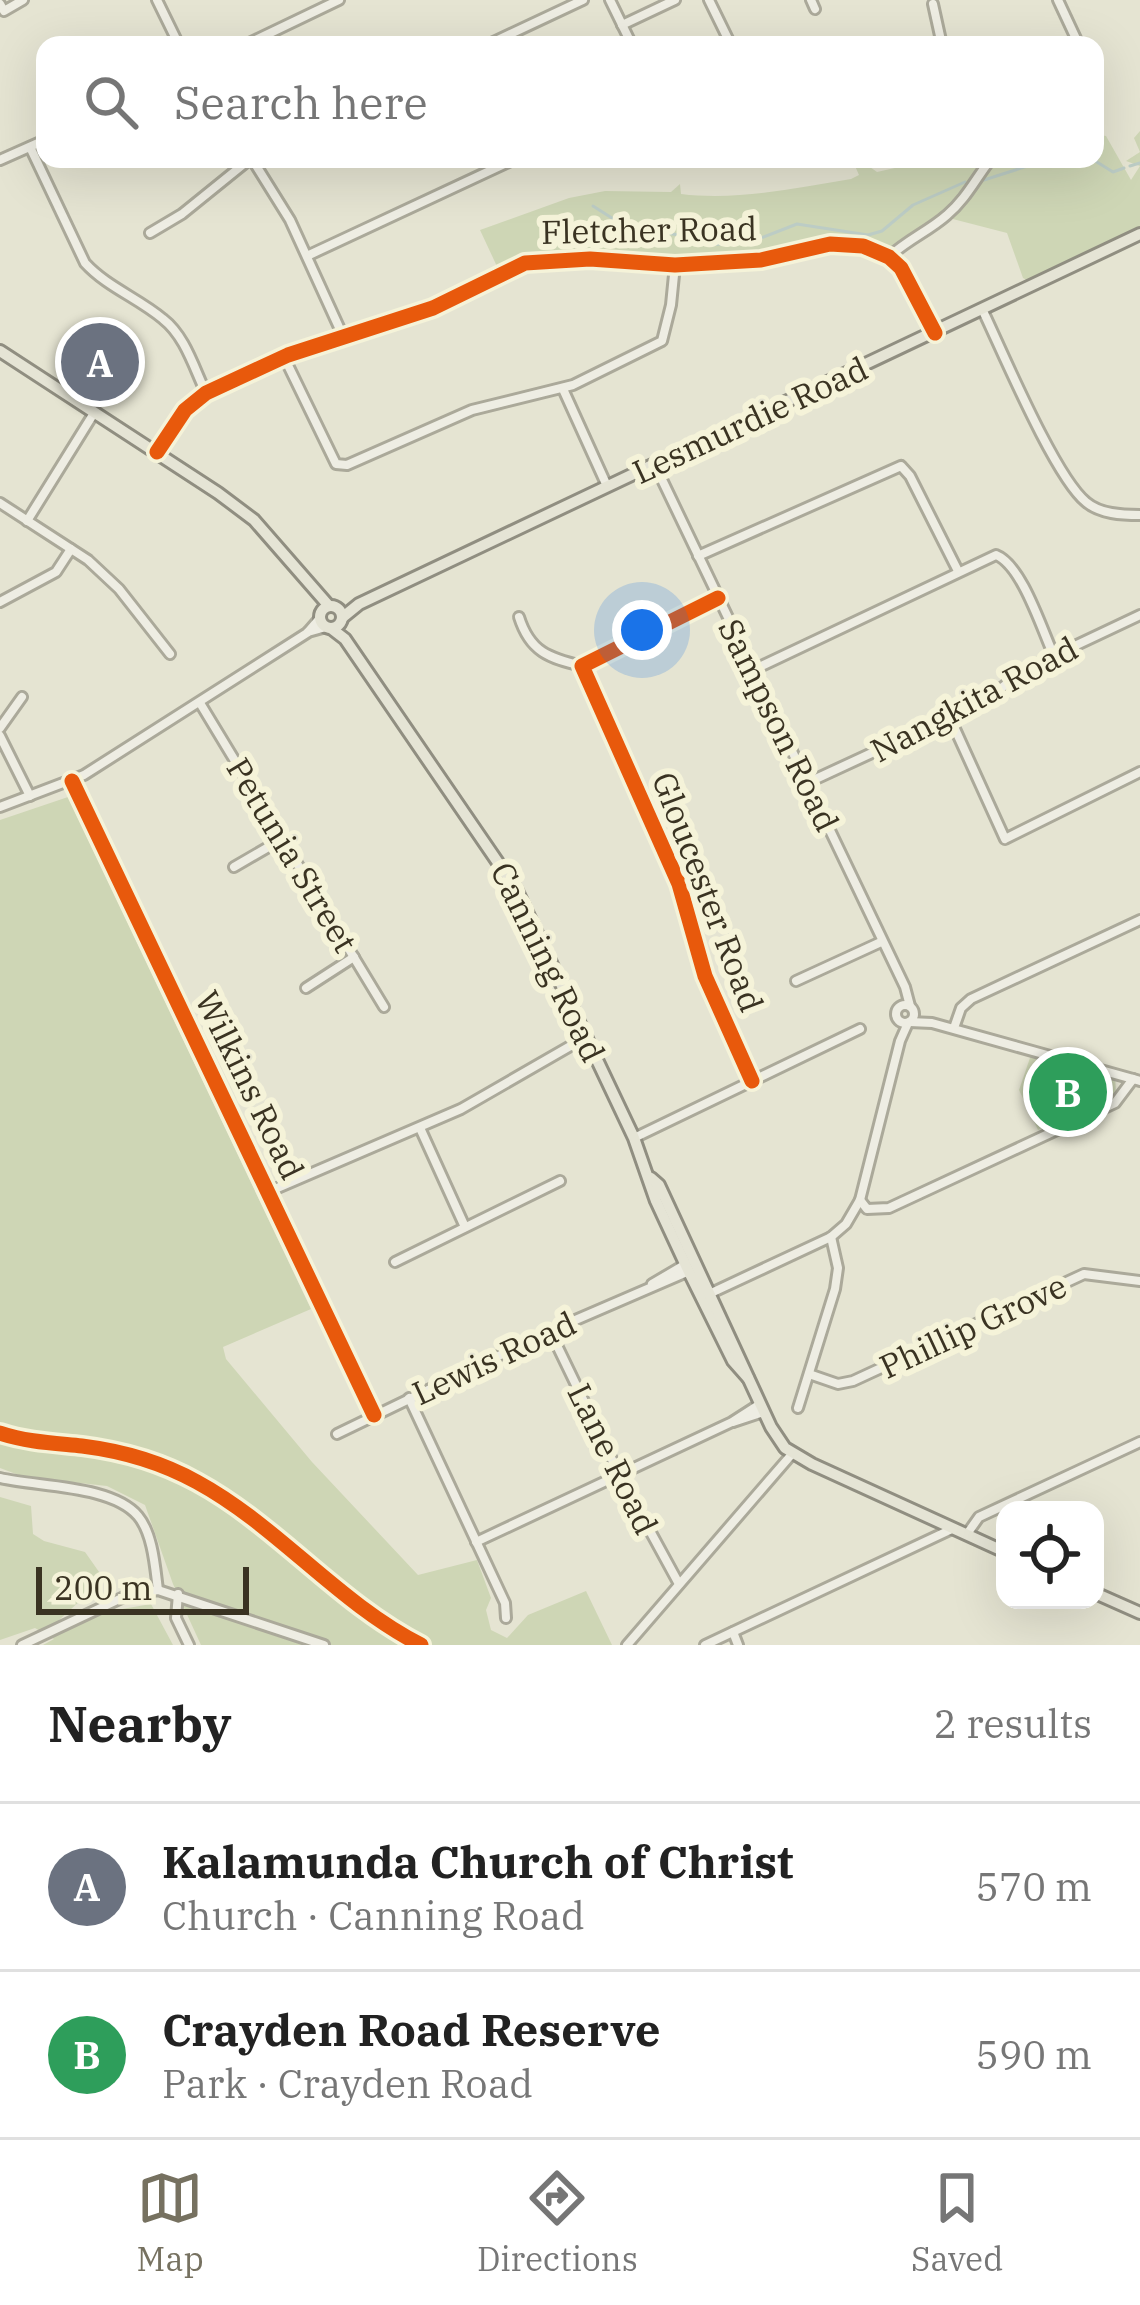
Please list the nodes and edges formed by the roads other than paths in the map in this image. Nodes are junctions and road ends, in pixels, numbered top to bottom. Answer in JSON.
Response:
{"nodes":[{"id":1,"x":23,"y":0,"type":"edge"},
{"id":2,"x":158,"y":0,"type":"edge"},
{"id":3,"x":340,"y":0,"type":"edge"},
{"id":4,"x":583,"y":0,"type":"edge"},
{"id":5,"x":610,"y":0,"type":"edge"},
{"id":6,"x":675,"y":0,"type":"edge"},
{"id":7,"x":709,"y":0,"type":"edge"},
{"id":8,"x":1058,"y":0,"type":"edge"},
{"id":9,"x":933,"y":4,"type":"dead end"},
{"id":10,"x":1,"y":10,"type":"edge"},
{"id":11,"x":622,"y":25,"type":"junction"},
{"id":12,"x":174,"y":36,"type":"edge"},
{"id":13,"x":264,"y":36,"type":"edge"},
{"id":14,"x":506,"y":36,"type":"edge"},
{"id":15,"x":628,"y":36,"type":"edge"},
{"id":16,"x":727,"y":36,"type":"edge"},
{"id":17,"x":940,"y":36,"type":"edge"},
{"id":18,"x":1074,"y":36,"type":"edge"},
{"id":19,"x":36,"y":144,"type":"edge"},
{"id":20,"x":29,"y":147,"type":"junction"},
{"id":21,"x":0,"y":160,"type":"edge"},
{"id":22,"x":36,"y":161,"type":"edge"},
{"id":23,"x":39,"y":168,"type":"edge"},
{"id":24,"x":240,"y":168,"type":"edge"},
{"id":25,"x":257,"y":168,"type":"edge"},
{"id":26,"x":496,"y":168,"type":"edge"},
{"id":27,"x":985,"y":168,"type":"edge"},
{"id":28,"x":150,"y":233,"type":"dead end"},
{"id":29,"x":1140,"y":234,"type":"edge"},
{"id":30,"x":307,"y":256,"type":"junction"},
{"id":31,"x":889,"y":256,"type":"junction"},
{"id":32,"x":675,"y":265,"type":"junction"},
{"id":33,"x":983,"y":311,"type":"junction"},
{"id":34,"x":935,"y":333,"type":"junction"},
{"id":35,"x":343,"y":337,"type":"junction"},
{"id":36,"x":0,"y":351,"type":"edge"},
{"id":37,"x":284,"y":357,"type":"junction"},
{"id":38,"x":563,"y":389,"type":"junction"},
{"id":39,"x":206,"y":393,"type":"junction"},
{"id":40,"x":94,"y":413,"type":"junction"},
{"id":41,"x":157,"y":452,"type":"junction"},
{"id":42,"x":655,"y":465,"type":"junction"},
{"id":43,"x":608,"y":487,"type":"junction"},
{"id":44,"x":0,"y":503,"type":"edge"},
{"id":45,"x":1140,"y":515,"type":"edge"},
{"id":46,"x":27,"y":521,"type":"junction"},
{"id":47,"x":70,"y":549,"type":"junction"},
{"id":48,"x":698,"y":556,"type":"junction"},
{"id":49,"x":958,"y":571,"type":"junction"},
{"id":50,"x":718,"y":598,"type":"junction"},
{"id":51,"x":0,"y":602,"type":"edge"},
{"id":52,"x":1140,"y":615,"type":"edge"},
{"id":53,"x":519,"y":617,"type":"dead end"},
{"id":54,"x":331,"y":618,"type":"junction"},
{"id":55,"x":170,"y":655,"type":"dead end"},
{"id":56,"x":1054,"y":656,"type":"junction"},
{"id":57,"x":582,"y":666,"type":"junction"},
{"id":58,"x":753,"y":670,"type":"junction"},
{"id":59,"x":22,"y":697,"type":"dead end"},
{"id":60,"x":200,"y":703,"type":"junction"},
{"id":61,"x":950,"y":718,"type":"junction"},
{"id":62,"x":0,"y":732,"type":"edge"},
{"id":63,"x":1140,"y":772,"type":"edge"},
{"id":64,"x":72,"y":781,"type":"junction"},
{"id":65,"x":808,"y":783,"type":"junction"},
{"id":66,"x":30,"y":796,"type":"junction"},
{"id":67,"x":0,"y":807,"type":"edge"},
{"id":68,"x":284,"y":838,"type":"junction"},
{"id":69,"x":234,"y":867,"type":"dead end"},
{"id":70,"x":1140,"y":920,"type":"edge"},
{"id":71,"x":881,"y":942,"type":"junction"},
{"id":72,"x":354,"y":957,"type":"junction"},
{"id":73,"x":796,"y":981,"type":"dead end"},
{"id":74,"x":306,"y":988,"type":"dead end"},
{"id":75,"x":384,"y":1007,"type":"dead end"},
{"id":76,"x":908,"y":1008,"type":"junction"},
{"id":77,"x":906,"y":1022,"type":"junction"},
{"id":78,"x":932,"y":1023,"type":"junction"},
{"id":79,"x":954,"y":1028,"type":"junction"},
{"id":80,"x":860,"y":1029,"type":"dead end"},
{"id":81,"x":586,"y":1037,"type":"junction"},
{"id":82,"x":1137,"y":1080,"type":"edge"},
{"id":83,"x":752,"y":1081,"type":"junction"},
{"id":84,"x":420,"y":1128,"type":"junction"},
{"id":85,"x":634,"y":1138,"type":"junction"},
{"id":86,"x":560,"y":1181,"type":"dead end"},
{"id":87,"x":268,"y":1192,"type":"junction"},
{"id":88,"x":860,"y":1200,"type":"junction"},
{"id":89,"x":465,"y":1227,"type":"junction"},
{"id":90,"x":830,"y":1237,"type":"junction"},
{"id":91,"x":395,"y":1262,"type":"dead end"},
{"id":92,"x":690,"y":1266,"type":"junction"},
{"id":93,"x":1140,"y":1281,"type":"edge"},
{"id":94,"x":707,"y":1295,"type":"junction"},
{"id":95,"x":550,"y":1331,"type":"junction"},
{"id":96,"x":808,"y":1374,"type":"junction"},
{"id":97,"x":409,"y":1398,"type":"junction"},
{"id":98,"x":761,"y":1408,"type":"junction"},
{"id":99,"x":798,"y":1408,"type":"dead end"},
{"id":100,"x":374,"y":1415,"type":"junction"},
{"id":101,"x":338,"y":1435,"type":"dead end"},
{"id":102,"x":1140,"y":1442,"type":"edge"},
{"id":103,"x":792,"y":1454,"type":"junction"},
{"id":104,"x":619,"y":1474,"type":"junction"},
{"id":105,"x":0,"y":1478,"type":"edge"},
{"id":106,"x":953,"y":1528,"type":"junction"},
{"id":107,"x":967,"y":1534,"type":"junction"},
{"id":108,"x":476,"y":1542,"type":"junction"},
{"id":109,"x":996,"y":1548,"type":"edge"},
{"id":110,"x":679,"y":1584,"type":"junction"},
{"id":111,"x":158,"y":1590,"type":"junction"},
{"id":112,"x":178,"y":1594,"type":"junction"},
{"id":113,"x":1104,"y":1597,"type":"edge"},
{"id":114,"x":1140,"y":1613,"type":"edge"},
{"id":115,"x":506,"y":1618,"type":"dead end"},
{"id":116,"x":733,"y":1632,"type":"junction"},
{"id":117,"x":22,"y":1645,"type":"edge"},
{"id":118,"x":188,"y":1645,"type":"edge"},
{"id":119,"x":324,"y":1645,"type":"edge"},
{"id":120,"x":627,"y":1645,"type":"edge"},
{"id":121,"x":704,"y":1645,"type":"edge"},
{"id":122,"x":738,"y":1645,"type":"edge"}],
"edges":[{"from":1,"to":10,"type":"street"},
{"from":2,"to":12,"type":"street"},
{"from":3,"to":13,"type":"street"},
{"from":4,"to":14,"type":"street"},
{"from":5,"to":11,"type":"street"},
{"from":6,"to":11,"type":"street"},
{"from":7,"to":16,"type":"street"},
{"from":8,"to":18,"type":"street"},
{"from":9,"to":17,"type":"street"},
{"from":11,"to":15,"type":"street"},
{"from":19,"to":20,"type":"street"},
{"from":20,"to":21,"type":"street"},
{"from":20,"to":22,"type":"street"},
{"from":23,"to":39,"type":"street"},
{"from":24,"to":28,"type":"street"},
{"from":25,"to":30,"type":"street"},
{"from":26,"to":30,"type":"street"},
{"from":27,"to":31,"type":"street"},
{"from":29,"to":33,"type":"main road","name":"Lesmurdie Road"},
{"from":30,"to":35,"type":"street"},
{"from":31,"to":32,"type":"street","name":"Fletcher Road"},
{"from":31,"to":34,"type":"street"},
{"from":32,"to":35,"type":"street","name":"Fletcher Road"},
{"from":32,"to":38,"type":"street"},
{"from":33,"to":34,"type":"main road","name":"Lesmurdie Road"},
{"from":33,"to":45,"type":"street"},
{"from":34,"to":42,"type":"main road","name":"Lesmurdie Road"},
{"from":35,"to":37,"type":"street","name":"Fletcher Road"},
{"from":36,"to":40,"type":"main road"},
{"from":37,"to":38,"type":"street"},
{"from":37,"to":39,"type":"street","name":"Fletcher Road"},
{"from":38,"to":43,"type":"street"},
{"from":39,"to":41,"type":"street","name":"Fletcher Road"},
{"from":40,"to":41,"type":"main road"},
{"from":40,"to":46,"type":"street"},
{"from":41,"to":54,"type":"main road"},
{"from":42,"to":43,"type":"main road","name":"Lesmurdie Road"},
{"from":42,"to":48,"type":"street","name":"Sampson Road"},
{"from":43,"to":54,"type":"main road","name":"Lesmurdie Road"},
{"from":44,"to":46,"type":"street"},
{"from":46,"to":47,"type":"street"},
{"from":47,"to":51,"type":"street"},
{"from":47,"to":55,"type":"street"},
{"from":48,"to":49,"type":"street"},
{"from":48,"to":50,"type":"street","name":"Sampson Road"},
{"from":49,"to":56,"type":"street"},
{"from":49,"to":58,"type":"street"},
{"from":50,"to":57,"type":"street"},
{"from":50,"to":58,"type":"street","name":"Sampson Road"},
{"from":52,"to":56,"type":"street","name":"Nangkita Road"},
{"from":53,"to":57,"type":"street"},
{"from":54,"to":60,"type":"street"},
{"from":54,"to":81,"type":"main road","name":"Canning Road"},
{"from":56,"to":61,"type":"street","name":"Nangkita Road"},
{"from":57,"to":83,"type":"street","name":"Gloucester Road"},
{"from":58,"to":65,"type":"street","name":"Sampson Road"},
{"from":59,"to":62,"type":"street"},
{"from":60,"to":64,"type":"street"},
{"from":60,"to":68,"type":"street","name":"Petunia Street"},
{"from":61,"to":63,"type":"street"},
{"from":61,"to":65,"type":"street","name":"Nangkita Road"},
{"from":62,"to":66,"type":"street"},
{"from":64,"to":66,"type":"street"},
{"from":64,"to":87,"type":"street","name":"Wilkins Road"},
{"from":65,"to":71,"type":"street","name":"Sampson Road"},
{"from":66,"to":67,"type":"street"},
{"from":68,"to":69,"type":"street"},
{"from":68,"to":72,"type":"street","name":"Petunia Street"},
{"from":70,"to":79,"type":"street"},
{"from":71,"to":73,"type":"street"},
{"from":71,"to":76,"type":"street","name":"Sampson Road"},
{"from":72,"to":74,"type":"street"},
{"from":72,"to":75,"type":"street","name":"Petunia Street"},
{"from":76,"to":77,"type":"street"},
{"from":76,"to":77,"type":"street"},
{"from":76,"to":78,"type":"street"},
{"from":77,"to":78,"type":"street"},
{"from":77,"to":88,"type":"street"},
{"from":78,"to":79,"type":"street"},
{"from":79,"to":82,"type":"street"},
{"from":80,"to":83,"type":"street"},
{"from":81,"to":84,"type":"street"},
{"from":81,"to":85,"type":"main road","name":"Canning Road"},
{"from":82,"to":88,"type":"street"},
{"from":83,"to":85,"type":"street"},
{"from":84,"to":87,"type":"street"},
{"from":84,"to":89,"type":"street"},
{"from":85,"to":92,"type":"main road","name":"Canning Road"},
{"from":86,"to":89,"type":"street"},
{"from":87,"to":100,"type":"street","name":"Wilkins Road"},
{"from":88,"to":90,"type":"street"},
{"from":89,"to":91,"type":"street"},
{"from":90,"to":94,"type":"street"},
{"from":90,"to":96,"type":"street"},
{"from":92,"to":94,"type":"main road","name":"Canning Road"},
{"from":92,"to":95,"type":"street","name":"Lewis Road"},
{"from":93,"to":96,"type":"street","name":"Phillip Grove"},
{"from":94,"to":98,"type":"main road","name":"Canning Road"},
{"from":95,"to":97,"type":"street","name":"Lewis Road"},
{"from":95,"to":104,"type":"street","name":"Lane Road"},
{"from":96,"to":99,"type":"street"},
{"from":97,"to":100,"type":"street","name":"Lewis Road"},
{"from":97,"to":108,"type":"street"},
{"from":98,"to":103,"type":"main road","name":"Canning Road"},
{"from":98,"to":104,"type":"street"},
{"from":100,"to":101,"type":"street","name":"Lewis Road"},
{"from":102,"to":107,"type":"street"},
{"from":103,"to":106,"type":"main road"},
{"from":103,"to":110,"type":"street"},
{"from":104,"to":108,"type":"street"},
{"from":104,"to":110,"type":"street","name":"Lane Road"},
{"from":105,"to":111,"type":"street"},
{"from":106,"to":107,"type":"main road"},
{"from":106,"to":116,"type":"street"},
{"from":107,"to":109,"type":"main road"},
{"from":108,"to":115,"type":"street"},
{"from":110,"to":120,"type":"street"},
{"from":111,"to":112,"type":"street"},
{"from":111,"to":117,"type":"street"},
{"from":112,"to":118,"type":"street"},
{"from":112,"to":119,"type":"street"},
{"from":113,"to":114,"type":"main road"},
{"from":116,"to":121,"type":"street"},
{"from":116,"to":122,"type":"street"}]}
